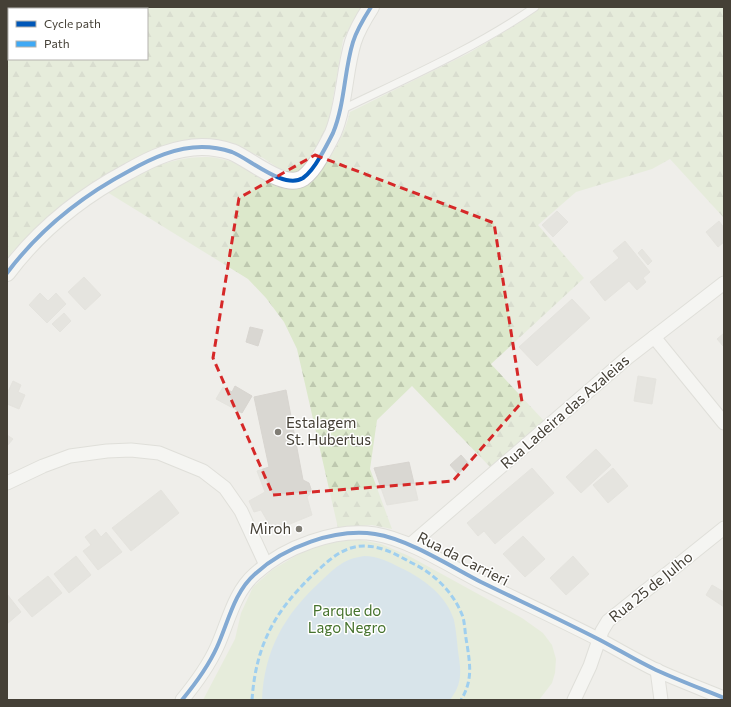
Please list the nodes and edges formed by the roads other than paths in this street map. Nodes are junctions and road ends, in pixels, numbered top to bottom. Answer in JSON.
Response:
{"nodes":[{"id":1,"x":371,"y":7,"type":"edge"},
{"id":2,"x":535,"y":7,"type":"edge"},
{"id":3,"x":340,"y":111,"type":"junction"},
{"id":4,"x":7,"y":273,"type":"edge"},
{"id":5,"x":724,"y":284,"type":"edge"},
{"id":6,"x":654,"y":337,"type":"junction"},
{"id":7,"x":724,"y":423,"type":"edge"},
{"id":8,"x":7,"y":483,"type":"edge"},
{"id":9,"x":724,"y":528,"type":"edge"},
{"id":10,"x":410,"y":545,"type":"junction"},
{"id":11,"x":266,"y":565,"type":"junction"},
{"id":12,"x":599,"y":640,"type":"junction"},
{"id":13,"x":657,"y":670,"type":"junction"},
{"id":14,"x":724,"y":698,"type":"edge"},
{"id":15,"x":182,"y":700,"type":"edge"},
{"id":16,"x":574,"y":700,"type":"edge"},
{"id":17,"x":661,"y":700,"type":"edge"}],
"edges":[{"from":1,"to":3,"type":"street"},
{"from":2,"to":3,"type":"lane"},
{"from":3,"to":4,"type":"street"},
{"from":5,"to":6,"type":"street","name":"Rua Ladeira das Azaleias"},
{"from":6,"to":7,"type":"street"},
{"from":6,"to":10,"type":"street","name":"Rua Ladeira das Azaleias"},
{"from":8,"to":11,"type":"street"},
{"from":9,"to":12,"type":"street","name":"Rua 25 de Julho"},
{"from":10,"to":11,"type":"street","name":"Rua da Carrieri"},
{"from":10,"to":12,"type":"street","name":"Rua da Carrieri"},
{"from":11,"to":15,"type":"street","name":"Rua da Carrieri"},
{"from":12,"to":13,"type":"street","name":"Rua da Carrieri"},
{"from":12,"to":16,"type":"street","name":"Rua 25 de Julho"},
{"from":13,"to":14,"type":"street","name":"Rua da Carrieri"},
{"from":13,"to":17,"type":"street"}]}
